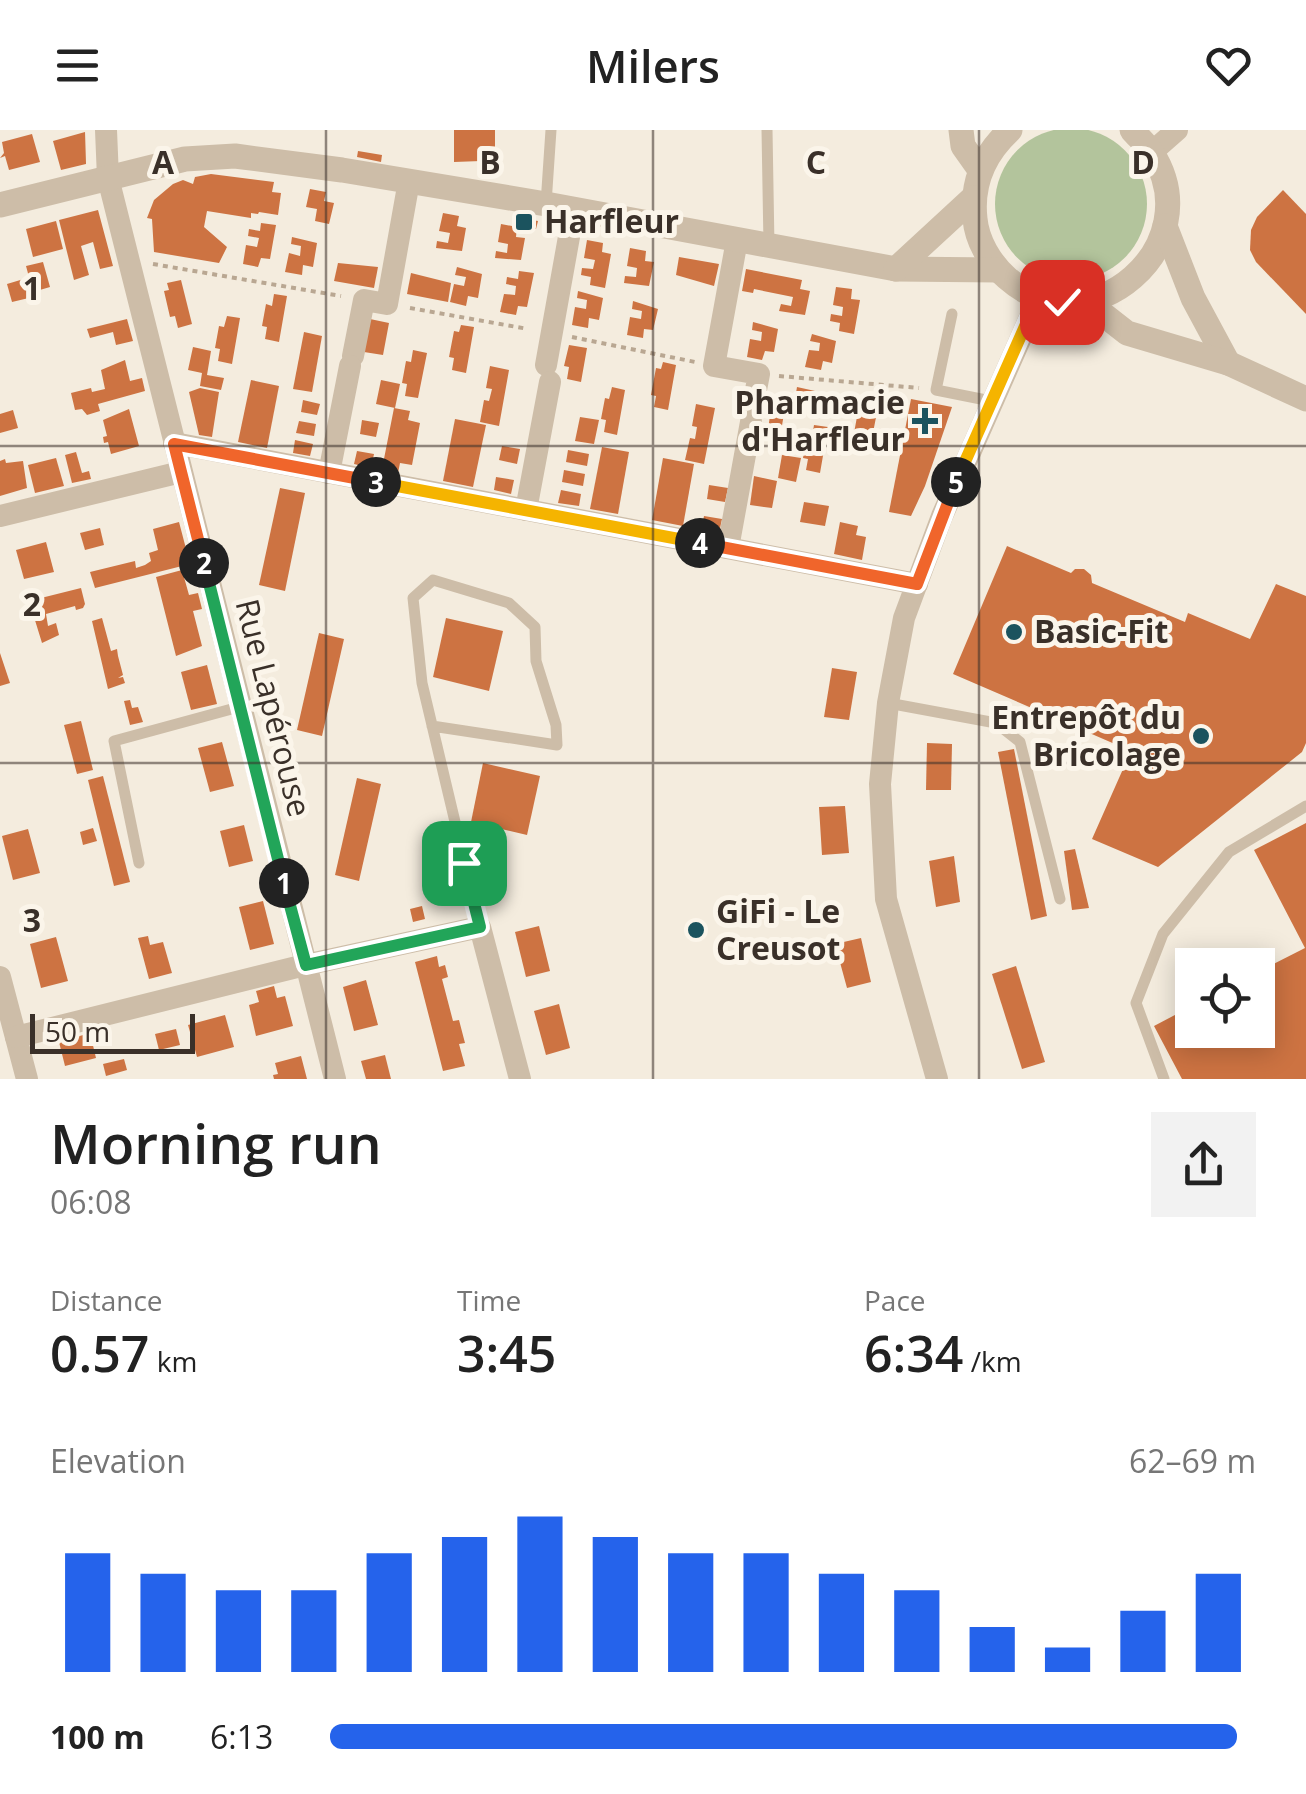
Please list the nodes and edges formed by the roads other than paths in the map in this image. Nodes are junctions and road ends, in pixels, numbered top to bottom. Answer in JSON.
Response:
{"nodes":[{"id":1,"x":106,"y":130,"type":"edge"},
{"id":2,"x":551,"y":130,"type":"edge"},
{"id":3,"x":767,"y":130,"type":"edge"},
{"id":4,"x":961,"y":130,"type":"edge"},
{"id":5,"x":1010,"y":130,"type":"edge"},
{"id":6,"x":1132,"y":130,"type":"edge"},
{"id":7,"x":1176,"y":130,"type":"edge"},
{"id":8,"x":1152,"y":152,"type":"junction"},
{"id":9,"x":980,"y":170,"type":"junction"},
{"id":10,"x":108,"y":178,"type":"junction"},
{"id":11,"x":409,"y":181,"type":"junction"},
{"id":12,"x":974,"y":198,"type":"junction"},
{"id":13,"x":546,"y":204,"type":"junction"},
{"id":14,"x":0,"y":206,"type":"edge"},
{"id":15,"x":574,"y":209,"type":"junction"},
{"id":16,"x":1165,"y":226,"type":"junction"},
{"id":17,"x":737,"y":240,"type":"junction"},
{"id":18,"x":769,"y":246,"type":"junction"},
{"id":19,"x":896,"y":269,"type":"junction"},
{"id":20,"x":998,"y":270,"type":"junction"},
{"id":21,"x":1038,"y":297,"type":"junction"},
{"id":22,"x":1086,"y":301,"type":"junction"},
{"id":23,"x":952,"y":314,"type":"dead end"},
{"id":24,"x":1228,"y":363,"type":"junction"},
{"id":25,"x":1306,"y":399,"type":"edge"},
{"id":26,"x":991,"y":401,"type":"junction"},
{"id":27,"x":174,"y":444,"type":"junction"},
{"id":28,"x":181,"y":472,"type":"junction"},
{"id":29,"x":328,"y":473,"type":"junction"},
{"id":30,"x":526,"y":510,"type":"junction"},
{"id":31,"x":0,"y":516,"type":"edge"},
{"id":32,"x":728,"y":548,"type":"junction"},
{"id":33,"x":917,"y":584,"type":"junction"},
{"id":34,"x":888,"y":703,"type":"junction"},
{"id":35,"x":240,"y":707,"type":"junction"},
{"id":36,"x":432,"y":726,"type":"junction"},
{"id":37,"x":1306,"y":806,"type":"edge"},
{"id":38,"x":139,"y":863,"type":"dead end"},
{"id":39,"x":1060,"y":898,"type":"dead end"},
{"id":40,"x":480,"y":927,"type":"junction"},
{"id":41,"x":306,"y":965,"type":"junction"},
{"id":42,"x":1,"y":985,"type":"edge"},
{"id":43,"x":16,"y":1038,"type":"junction"},
{"id":44,"x":26,"y":1079,"type":"edge"},
{"id":45,"x":335,"y":1079,"type":"edge"},
{"id":46,"x":520,"y":1079,"type":"edge"},
{"id":47,"x":937,"y":1079,"type":"edge"},
{"id":48,"x":1164,"y":1079,"type":"edge"}],
"edges":[{"from":1,"to":10,"type":"street","name":"Rue Lapérouse"},
{"from":2,"to":13,"type":"lane"},
{"from":3,"to":18,"type":"lane"},
{"from":4,"to":9,"type":"street"},
{"from":5,"to":9,"type":"street"},
{"from":6,"to":8,"type":"street"},
{"from":7,"to":8,"type":"street"},
{"from":8,"to":16,"type":"street"},
{"from":9,"to":12,"type":"street"},
{"from":10,"to":11,"type":"street"},
{"from":10,"to":14,"type":"street"},
{"from":10,"to":27,"type":"street","name":"Rue Lapérouse"},
{"from":11,"to":13,"type":"street"},
{"from":11,"to":29,"type":"street"},
{"from":12,"to":19,"type":"street"},
{"from":12,"to":20,"type":"street"},
{"from":13,"to":15,"type":"street"},
{"from":15,"to":17,"type":"street"},
{"from":15,"to":30,"type":"street"},
{"from":16,"to":22,"type":"street"},
{"from":16,"to":24,"type":"street"},
{"from":17,"to":18,"type":"street"},
{"from":17,"to":32,"type":"street"},
{"from":18,"to":19,"type":"street"},
{"from":19,"to":20,"type":"street"},
{"from":20,"to":21,"type":"street"},
{"from":21,"to":22,"type":"street"},
{"from":21,"to":26,"type":"street"},
{"from":22,"to":24,"type":"street"},
{"from":23,"to":26,"type":"lane"},
{"from":24,"to":25,"type":"street"},
{"from":26,"to":33,"type":"street"},
{"from":27,"to":28,"type":"street","name":"Rue Lapérouse"},
{"from":27,"to":29,"type":"street"},
{"from":28,"to":31,"type":"street"},
{"from":28,"to":35,"type":"street","name":"Rue Lapérouse"},
{"from":29,"to":30,"type":"street"},
{"from":30,"to":32,"type":"street"},
{"from":32,"to":33,"type":"street"},
{"from":33,"to":34,"type":"street"},
{"from":34,"to":39,"type":"lane"},
{"from":34,"to":47,"type":"street"},
{"from":35,"to":38,"type":"lane"},
{"from":35,"to":41,"type":"street","name":"Rue Lapérouse"},
{"from":36,"to":36,"type":"lane"},
{"from":36,"to":40,"type":"lane"},
{"from":37,"to":48,"type":"lane"},
{"from":40,"to":41,"type":"street"},
{"from":40,"to":46,"type":"street"},
{"from":41,"to":43,"type":"street"},
{"from":41,"to":45,"type":"street","name":"Rue Lapérouse"},
{"from":42,"to":43,"type":"street"},
{"from":43,"to":44,"type":"street"}]}
